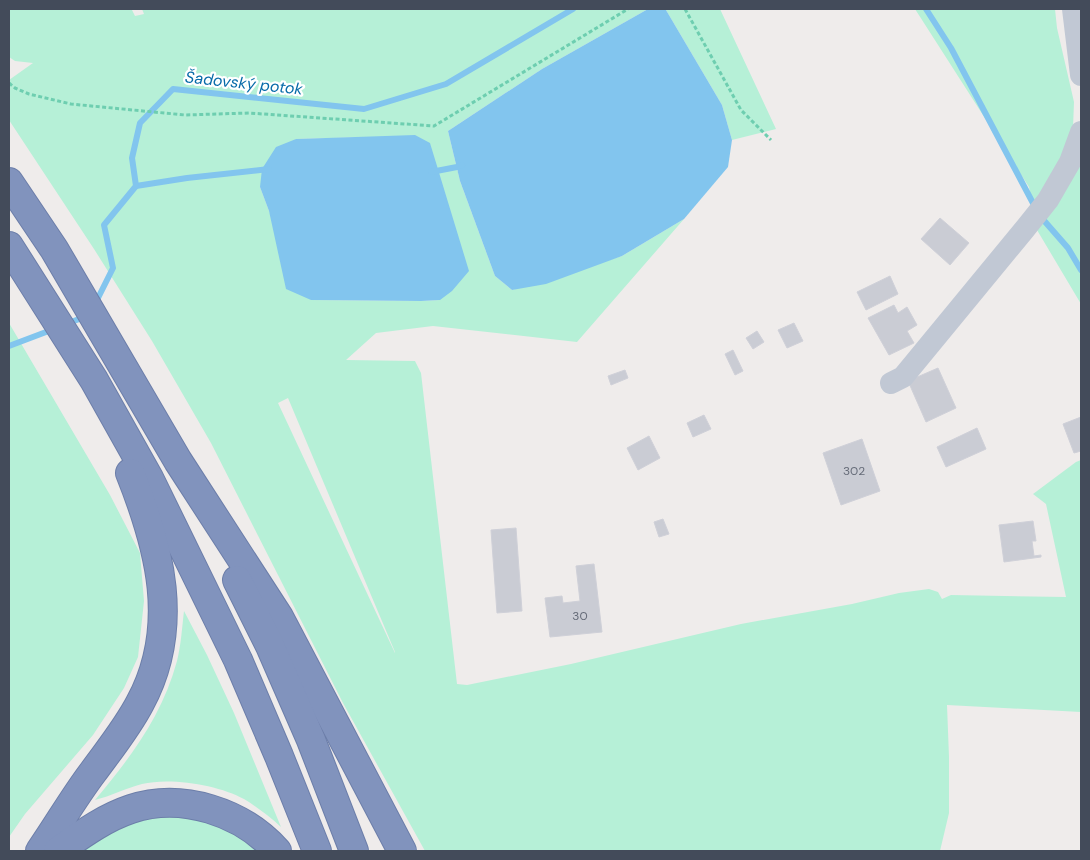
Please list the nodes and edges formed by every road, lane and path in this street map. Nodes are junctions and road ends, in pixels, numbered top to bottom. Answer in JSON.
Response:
{"nodes":[{"id":1,"x":628,"y":9,"type":"edge"},
{"id":2,"x":685,"y":9,"type":"edge"},
{"id":3,"x":1073,"y":9,"type":"edge"},
{"id":4,"x":1081,"y":75,"type":"edge"},
{"id":5,"x":9,"y":83,"type":"edge"},
{"id":6,"x":1081,"y":132,"type":"edge"},
{"id":7,"x":771,"y":140,"type":"dead end"},
{"id":8,"x":9,"y":182,"type":"edge"},
{"id":9,"x":9,"y":246,"type":"edge"},
{"id":10,"x":891,"y":382,"type":"dead end"},
{"id":11,"x":178,"y":462,"type":"junction"},
{"id":12,"x":142,"y":481,"type":"junction"},
{"id":13,"x":40,"y":851,"type":"edge"},
{"id":14,"x":58,"y":851,"type":"edge"},
{"id":15,"x":277,"y":851,"type":"edge"},
{"id":16,"x":316,"y":851,"type":"edge"},
{"id":17,"x":354,"y":851,"type":"edge"},
{"id":18,"x":402,"y":851,"type":"edge"}],
"edges":[{"from":1,"to":5,"type":"path"},
{"from":2,"to":7,"type":"path"},
{"from":3,"to":4,"type":"street"},
{"from":6,"to":10,"type":"street"},
{"from":8,"to":11,"type":"highway"},
{"from":9,"to":12,"type":"highway"},
{"from":11,"to":17,"type":"highway"},
{"from":11,"to":18,"type":"highway"},
{"from":12,"to":13,"type":"highway"},
{"from":12,"to":16,"type":"highway"},
{"from":14,"to":15,"type":"highway"}]}
